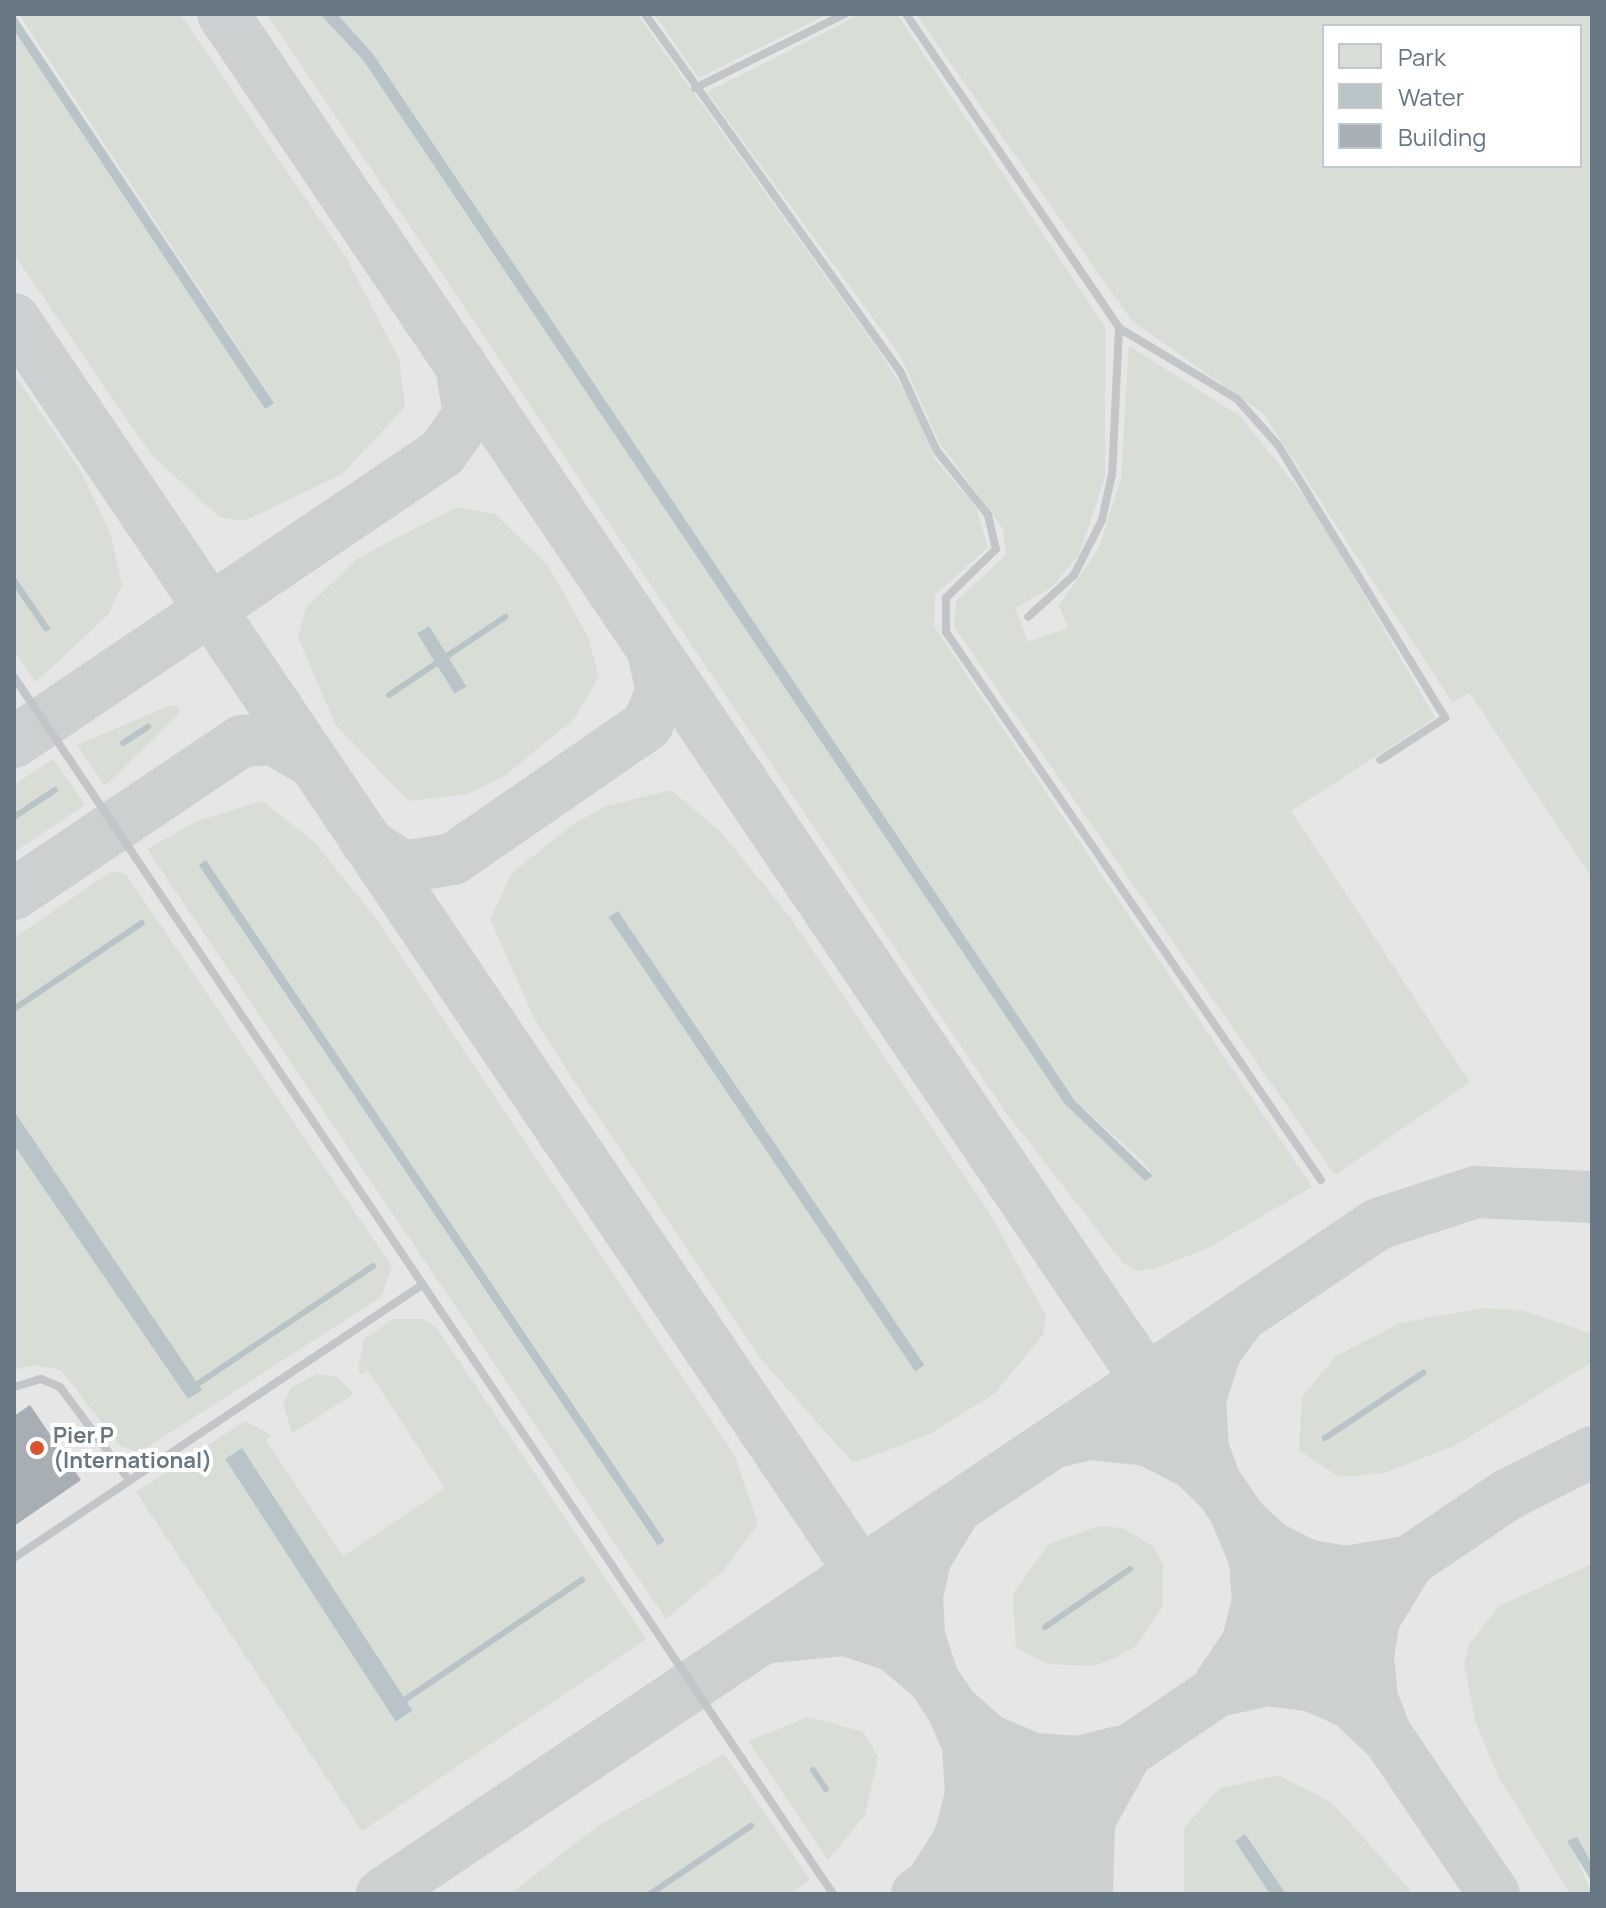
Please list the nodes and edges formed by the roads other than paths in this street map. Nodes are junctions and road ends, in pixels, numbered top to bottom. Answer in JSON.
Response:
{"nodes":[{"id":1,"x":645,"y":14,"type":"edge"},
{"id":2,"x":845,"y":14,"type":"edge"},
{"id":3,"x":906,"y":14,"type":"edge"},
{"id":4,"x":695,"y":88,"type":"junction"},
{"id":5,"x":1119,"y":328,"type":"junction"},
{"id":6,"x":1028,"y":617,"type":"dead end"},
{"id":7,"x":14,"y":677,"type":"edge"},
{"id":8,"x":1380,"y":760,"type":"dead end"},
{"id":9,"x":1321,"y":1180,"type":"dead end"},
{"id":10,"x":423,"y":1284,"type":"junction"},
{"id":11,"x":14,"y":1387,"type":"edge"},
{"id":12,"x":129,"y":1480,"type":"junction"},
{"id":13,"x":14,"y":1558,"type":"edge"},
{"id":14,"x":833,"y":1894,"type":"edge"}],
"edges":[{"from":1,"to":4,"type":"lane"},
{"from":2,"to":4,"type":"lane"},
{"from":3,"to":5,"type":"lane"},
{"from":4,"to":9,"type":"lane"},
{"from":5,"to":6,"type":"lane"},
{"from":5,"to":8,"type":"lane"},
{"from":7,"to":10,"type":"lane"},
{"from":10,"to":12,"type":"lane"},
{"from":10,"to":14,"type":"lane"},
{"from":11,"to":12,"type":"lane"},
{"from":12,"to":13,"type":"lane"}]}
